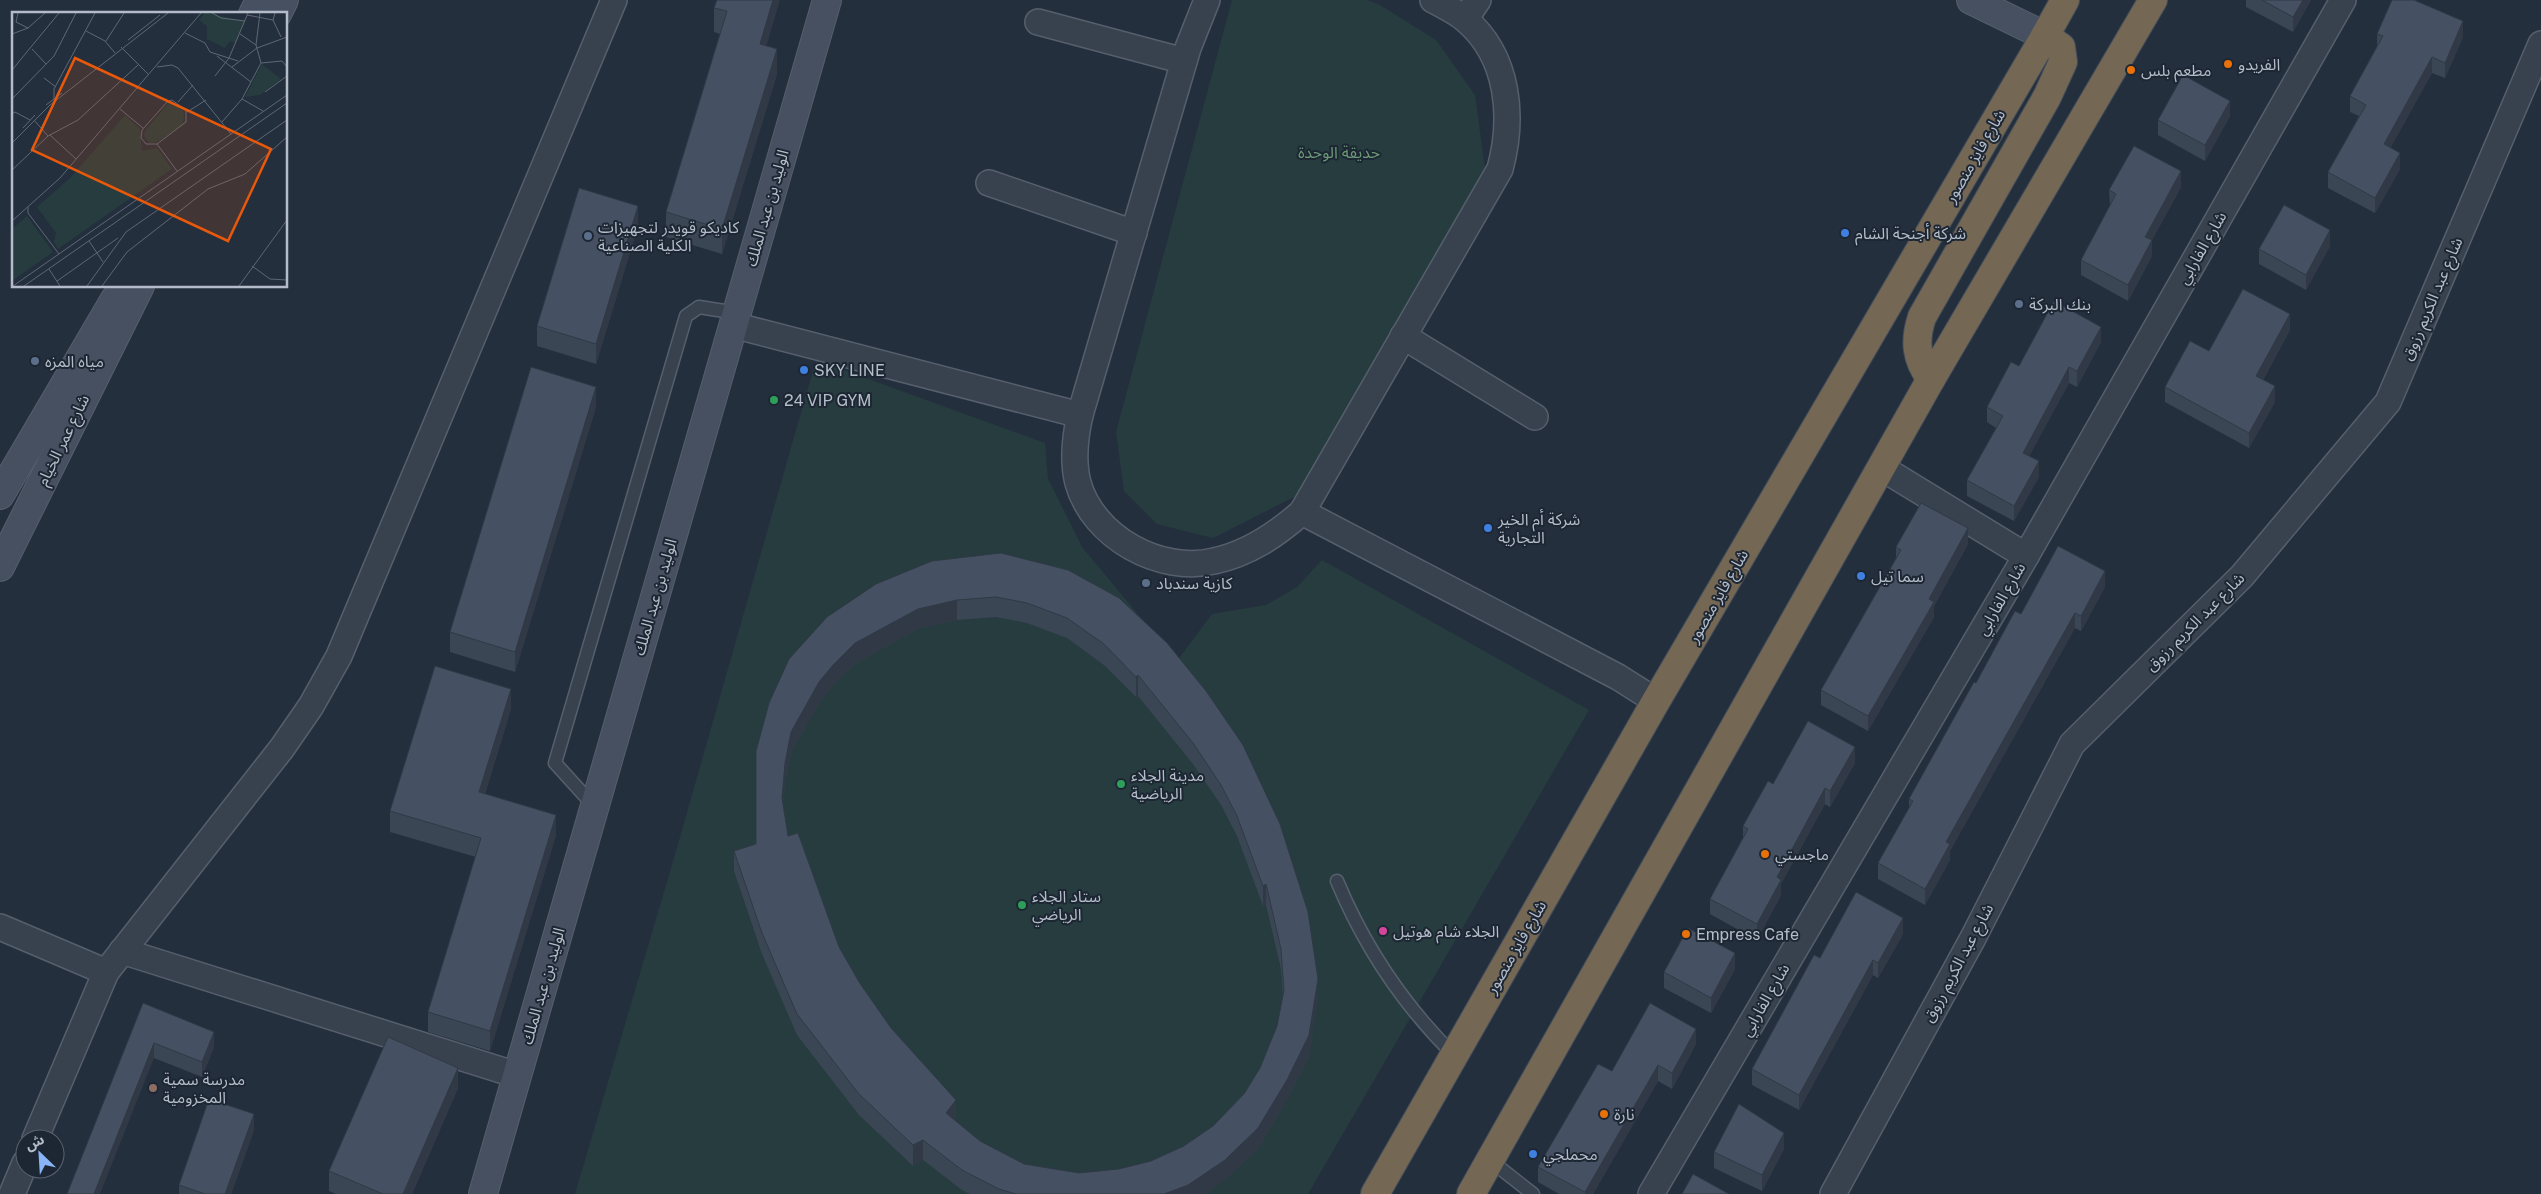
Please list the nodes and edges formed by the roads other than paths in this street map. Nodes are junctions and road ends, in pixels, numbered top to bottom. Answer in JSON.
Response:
{"nodes":[{"id":1,"x":260,"y":0,"type":"edge"},
{"id":2,"x":284,"y":0,"type":"edge"},
{"id":3,"x":614,"y":0,"type":"edge"},
{"id":4,"x":827,"y":0,"type":"edge"},
{"id":5,"x":1207,"y":0,"type":"edge"},
{"id":6,"x":1433,"y":0,"type":"edge"},
{"id":7,"x":1971,"y":0,"type":"edge"},
{"id":8,"x":2064,"y":0,"type":"edge"},
{"id":9,"x":2153,"y":0,"type":"edge"},
{"id":10,"x":2343,"y":0,"type":"edge"},
{"id":11,"x":1472,"y":10,"type":"edge"},
{"id":12,"x":254,"y":12,"type":"edge"},
{"id":13,"x":278,"y":12,"type":"edge"},
{"id":14,"x":1038,"y":22,"type":"dead end"},
{"id":15,"x":2045,"y":36,"type":"junction"},
{"id":16,"x":2541,"y":44,"type":"edge"},
{"id":17,"x":1184,"y":61,"type":"junction"},
{"id":18,"x":989,"y":183,"type":"dead end"},
{"id":19,"x":1134,"y":233,"type":"junction"},
{"id":20,"x":121,"y":288,"type":"edge"},
{"id":21,"x":139,"y":288,"type":"edge"},
{"id":22,"x":735,"y":319,"type":"junction"},
{"id":23,"x":1403,"y":336,"type":"junction"},
{"id":24,"x":1931,"y":379,"type":"junction"},
{"id":25,"x":1080,"y":415,"type":"junction"},
{"id":26,"x":1535,"y":417,"type":"dead end"},
{"id":27,"x":32,"y":440,"type":"junction"},
{"id":28,"x":57,"y":452,"type":"junction"},
{"id":29,"x":1882,"y":468,"type":"junction"},
{"id":30,"x":0,"y":495,"type":"edge"},
{"id":31,"x":0,"y":503,"type":"edge"},
{"id":32,"x":1302,"y":512,"type":"junction"},
{"id":33,"x":26,"y":514,"type":"junction"},
{"id":34,"x":2026,"y":556,"type":"junction"},
{"id":35,"x":1,"y":564,"type":"edge"},
{"id":36,"x":1656,"y":701,"type":"junction"},
{"id":37,"x":594,"y":807,"type":"junction"},
{"id":38,"x":1337,"y":881,"type":"dead end"},
{"id":39,"x":0,"y":927,"type":"edge"},
{"id":40,"x":122,"y":951,"type":"junction"},
{"id":41,"x":106,"y":972,"type":"junction"},
{"id":42,"x":1455,"y":1056,"type":"junction"},
{"id":43,"x":518,"y":1075,"type":"junction"},
{"id":44,"x":39,"y":1129,"type":"edge"},
{"id":45,"x":1491,"y":1161,"type":"junction"},
{"id":46,"x":18,"y":1179,"type":"edge"},
{"id":47,"x":12,"y":1194,"type":"edge"},
{"id":48,"x":483,"y":1194,"type":"edge"},
{"id":49,"x":1375,"y":1194,"type":"edge"},
{"id":50,"x":1471,"y":1194,"type":"edge"},
{"id":51,"x":1533,"y":1194,"type":"edge"},
{"id":52,"x":1651,"y":1194,"type":"edge"},
{"id":53,"x":1833,"y":1194,"type":"edge"}],
"edges":[{"from":1,"to":12,"type":"main road"},
{"from":2,"to":13,"type":"main road"},
{"from":3,"to":40,"type":"street"},
{"from":4,"to":22,"type":"main road","name":"الوليد بن عبد الملك"},
{"from":5,"to":17,"type":"street"},
{"from":6,"to":11,"type":"street"},
{"from":7,"to":15,"type":"main road"},
{"from":8,"to":15,"type":"highway","name":"شارع فايز منصور"},
{"from":9,"to":24,"type":"highway"},
{"from":10,"to":34,"type":"street","name":"شارع الفارابي"},
{"from":11,"to":23,"type":"street"},
{"from":14,"to":17,"type":"street"},
{"from":15,"to":24,"type":"highway"},
{"from":15,"to":36,"type":"highway","name":"شارع فايز منصور"},
{"from":16,"to":53,"type":"street","name":"شارع عبد الكريم رزوق"},
{"from":17,"to":19,"type":"street"},
{"from":18,"to":19,"type":"street"},
{"from":19,"to":25,"type":"street"},
{"from":20,"to":27,"type":"main road","name":"شارع عمر الخيام"},
{"from":21,"to":28,"type":"main road","name":"شارع عمر الخيام"},
{"from":22,"to":25,"type":"street"},
{"from":22,"to":37,"type":"main road","name":"الوليد بن عبد الملك"},
{"from":22,"to":37,"type":"lane"},
{"from":23,"to":26,"type":"street"},
{"from":23,"to":32,"type":"street"},
{"from":24,"to":29,"type":"highway"},
{"from":25,"to":32,"type":"street"},
{"from":27,"to":28,"type":"main road"},
{"from":27,"to":30,"type":"main road","name":"شارع عمر الخيام"},
{"from":28,"to":33,"type":"main road","name":"شارع عمر الخيام"},
{"from":29,"to":34,"type":"street"},
{"from":29,"to":45,"type":"highway"},
{"from":31,"to":33,"type":"main road"},
{"from":32,"to":36,"type":"street"},
{"from":33,"to":35,"type":"main road","name":"شارع عمر الخيام"},
{"from":34,"to":52,"type":"street","name":"شارع الفارابي"},
{"from":36,"to":42,"type":"highway","name":"شارع فايز منصور"},
{"from":37,"to":43,"type":"main road","name":"الوليد بن عبد الملك"},
{"from":38,"to":42,"type":"lane"},
{"from":39,"to":41,"type":"street"},
{"from":40,"to":41,"type":"street"},
{"from":40,"to":43,"type":"street"},
{"from":41,"to":44,"type":"street"},
{"from":42,"to":49,"type":"highway","name":"شارع فايز منصور"},
{"from":43,"to":48,"type":"main road","name":"الوليد بن عبد الملك"},
{"from":45,"to":50,"type":"highway"},
{"from":45,"to":51,"type":"lane"},
{"from":46,"to":47,"type":"street"}]}
